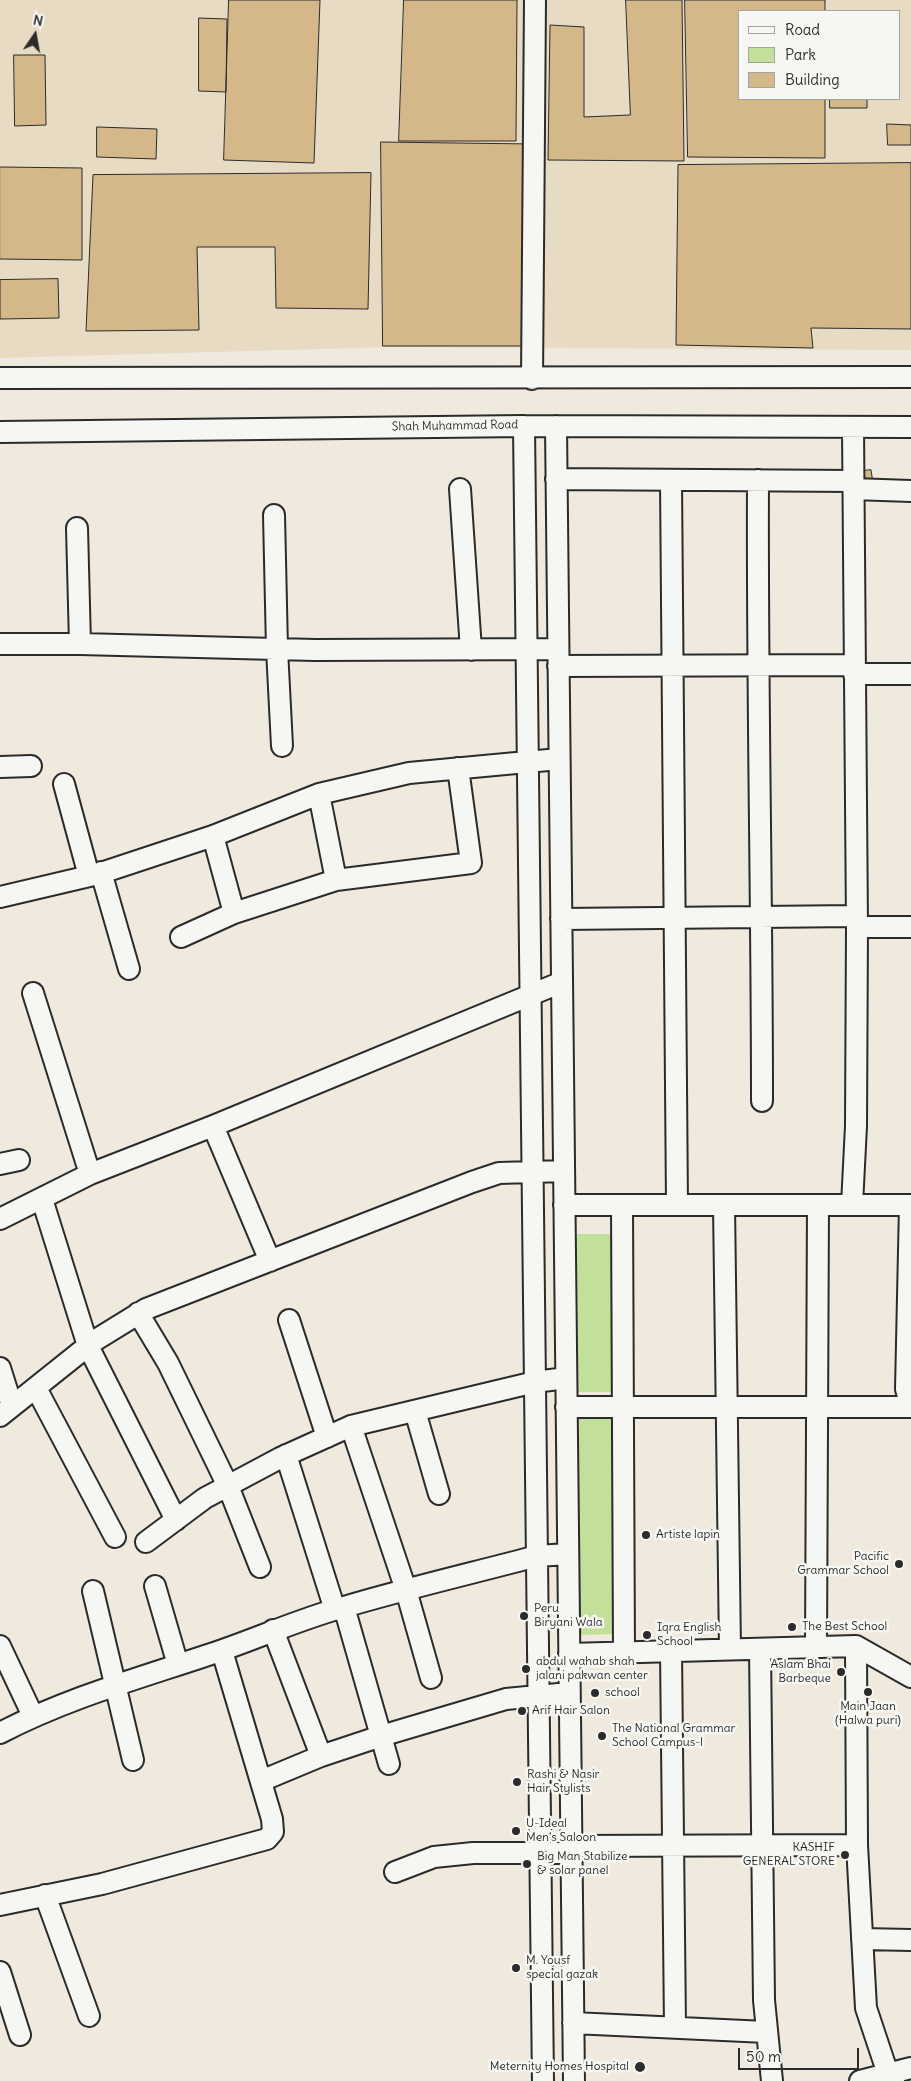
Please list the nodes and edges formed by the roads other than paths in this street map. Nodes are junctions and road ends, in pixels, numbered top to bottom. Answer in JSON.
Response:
{"nodes":[{"id":1,"x":535,"y":0,"type":"edge"},
{"id":2,"x":911,"y":377,"type":"edge"},
{"id":3,"x":0,"y":378,"type":"edge"},
{"id":4,"x":532,"y":378,"type":"junction"},
{"id":5,"x":524,"y":426,"type":"junction"},
{"id":6,"x":556,"y":426,"type":"junction"},
{"id":7,"x":853,"y":427,"type":"junction"},
{"id":8,"x":911,"y":427,"type":"edge"},
{"id":9,"x":0,"y":432,"type":"edge"},
{"id":10,"x":556,"y":479,"type":"junction"},
{"id":11,"x":671,"y":480,"type":"junction"},
{"id":12,"x":758,"y":480,"type":"junction"},
{"id":13,"x":854,"y":485,"type":"junction"},
{"id":14,"x":460,"y":489,"type":"dead end"},
{"id":15,"x":911,"y":492,"type":"edge"},
{"id":16,"x":274,"y":515,"type":"dead end"},
{"id":17,"x":76,"y":528,"type":"dead end"},
{"id":18,"x":0,"y":644,"type":"edge"},
{"id":19,"x":80,"y":644,"type":"junction"},
{"id":20,"x":277,"y":649,"type":"junction"},
{"id":21,"x":471,"y":650,"type":"junction"},
{"id":22,"x":527,"y":650,"type":"junction"},
{"id":23,"x":558,"y":658,"type":"junction"},
{"id":24,"x":758,"y":665,"type":"junction"},
{"id":25,"x":673,"y":666,"type":"junction"},
{"id":26,"x":854,"y":669,"type":"junction"},
{"id":27,"x":911,"y":674,"type":"edge"},
{"id":28,"x":282,"y":746,"type":"dead end"},
{"id":29,"x":559,"y":759,"type":"junction"},
{"id":30,"x":528,"y":762,"type":"junction"},
{"id":31,"x":31,"y":766,"type":"dead end"},
{"id":32,"x":0,"y":767,"type":"edge"},
{"id":33,"x":458,"y":768,"type":"junction"},
{"id":34,"x":64,"y":784,"type":"dead end"},
{"id":35,"x":319,"y":794,"type":"junction"},
{"id":36,"x":213,"y":836,"type":"junction"},
{"id":37,"x":95,"y":874,"type":"junction"},
{"id":38,"x":336,"y":880,"type":"junction"},
{"id":39,"x":0,"y":898,"type":"edge"},
{"id":40,"x":234,"y":913,"type":"junction"},
{"id":41,"x":762,"y":917,"type":"junction"},
{"id":42,"x":561,"y":918,"type":"junction"},
{"id":43,"x":675,"y":918,"type":"junction"},
{"id":44,"x":857,"y":921,"type":"junction"},
{"id":45,"x":911,"y":927,"type":"edge"},
{"id":46,"x":181,"y":937,"type":"dead end"},
{"id":47,"x":129,"y":969,"type":"dead end"},
{"id":48,"x":562,"y":982,"type":"junction"},
{"id":49,"x":33,"y":993,"type":"dead end"},
{"id":50,"x":531,"y":996,"type":"junction"},
{"id":51,"x":762,"y":1101,"type":"dead end"},
{"id":52,"x":213,"y":1126,"type":"junction"},
{"id":53,"x":564,"y":1171,"type":"junction"},
{"id":54,"x":533,"y":1172,"type":"junction"},
{"id":55,"x":90,"y":1174,"type":"junction"},
{"id":56,"x":42,"y":1199,"type":"junction"},
{"id":57,"x":564,"y":1205,"type":"junction"},
{"id":58,"x":622,"y":1205,"type":"junction"},
{"id":59,"x":677,"y":1205,"type":"junction"},
{"id":60,"x":724,"y":1205,"type":"junction"},
{"id":61,"x":818,"y":1205,"type":"junction"},
{"id":62,"x":852,"y":1205,"type":"junction"},
{"id":63,"x":911,"y":1205,"type":"edge"},
{"id":64,"x":0,"y":1218,"type":"edge"},
{"id":65,"x":270,"y":1261,"type":"junction"},
{"id":66,"x":138,"y":1313,"type":"junction"},
{"id":67,"x":289,"y":1320,"type":"dead end"},
{"id":68,"x":88,"y":1346,"type":"junction"},
{"id":69,"x":0,"y":1368,"type":"edge"},
{"id":70,"x":566,"y":1378,"type":"junction"},
{"id":71,"x":535,"y":1382,"type":"junction"},
{"id":72,"x":36,"y":1388,"type":"junction"},
{"id":73,"x":566,"y":1406,"type":"junction"},
{"id":74,"x":622,"y":1407,"type":"junction"},
{"id":75,"x":727,"y":1407,"type":"junction"},
{"id":76,"x":817,"y":1407,"type":"junction"},
{"id":77,"x":911,"y":1407,"type":"edge"},
{"id":78,"x":6,"y":1411,"type":"edge"},
{"id":79,"x":415,"y":1411,"type":"junction"},
{"id":80,"x":351,"y":1426,"type":"junction"},
{"id":81,"x":327,"y":1437,"type":"junction"},
{"id":82,"x":286,"y":1455,"type":"junction"},
{"id":83,"x":228,"y":1486,"type":"junction"},
{"id":84,"x":439,"y":1494,"type":"dead end"},
{"id":85,"x":176,"y":1520,"type":"junction"},
{"id":86,"x":115,"y":1538,"type":"dead end"},
{"id":87,"x":146,"y":1542,"type":"dead end"},
{"id":88,"x":568,"y":1554,"type":"junction"},
{"id":89,"x":537,"y":1556,"type":"junction"},
{"id":90,"x":260,"y":1567,"type":"dead end"},
{"id":91,"x":155,"y":1586,"type":"dead end"},
{"id":92,"x":406,"y":1590,"type":"junction"},
{"id":93,"x":93,"y":1592,"type":"dead end"},
{"id":94,"x":339,"y":1608,"type":"junction"},
{"id":95,"x":273,"y":1630,"type":"junction"},
{"id":96,"x":0,"y":1646,"type":"edge"},
{"id":97,"x":856,"y":1646,"type":"junction"},
{"id":98,"x":816,"y":1647,"type":"junction"},
{"id":99,"x":760,"y":1648,"type":"junction"},
{"id":100,"x":730,"y":1650,"type":"junction"},
{"id":101,"x":222,"y":1651,"type":"junction"},
{"id":102,"x":672,"y":1651,"type":"junction"},
{"id":103,"x":624,"y":1653,"type":"junction"},
{"id":104,"x":569,"y":1654,"type":"junction"},
{"id":105,"x":178,"y":1665,"type":"junction"},
{"id":106,"x":911,"y":1677,"type":"edge"},
{"id":107,"x":431,"y":1678,"type":"dead end"},
{"id":108,"x":115,"y":1685,"type":"junction"},
{"id":109,"x":570,"y":1693,"type":"junction"},
{"id":110,"x":539,"y":1697,"type":"junction"},
{"id":111,"x":33,"y":1716,"type":"junction"},
{"id":112,"x":0,"y":1733,"type":"edge"},
{"id":113,"x":381,"y":1736,"type":"junction"},
{"id":114,"x":321,"y":1756,"type":"junction"},
{"id":115,"x":133,"y":1760,"type":"dead end"},
{"id":116,"x":389,"y":1764,"type":"dead end"},
{"id":117,"x":261,"y":1781,"type":"junction"},
{"id":118,"x":762,"y":1845,"type":"junction"},
{"id":119,"x":856,"y":1845,"type":"junction"},
{"id":120,"x":673,"y":1846,"type":"junction"},
{"id":121,"x":571,"y":1850,"type":"junction"},
{"id":122,"x":541,"y":1852,"type":"junction"},
{"id":123,"x":395,"y":1872,"type":"dead end"},
{"id":124,"x":45,"y":1895,"type":"junction"},
{"id":125,"x":0,"y":1905,"type":"edge"},
{"id":126,"x":862,"y":1939,"type":"junction"},
{"id":127,"x":911,"y":1940,"type":"edge"},
{"id":128,"x":0,"y":1972,"type":"edge"},
{"id":129,"x":89,"y":2016,"type":"dead end"},
{"id":130,"x":573,"y":2024,"type":"junction"},
{"id":131,"x":675,"y":2027,"type":"junction"},
{"id":132,"x":766,"y":2032,"type":"junction"},
{"id":133,"x":20,"y":2035,"type":"dead end"},
{"id":134,"x":911,"y":2068,"type":"edge"},
{"id":135,"x":891,"y":2077,"type":"edge"},
{"id":136,"x":543,"y":2081,"type":"edge"},
{"id":137,"x":574,"y":2081,"type":"edge"},
{"id":138,"x":772,"y":2081,"type":"edge"},
{"id":139,"x":860,"y":2081,"type":"edge"}],
"edges":[{"from":1,"to":4,"type":"street"},
{"from":2,"to":4,"type":"street"},
{"from":3,"to":4,"type":"street"},
{"from":5,"to":6,"type":"street","name":"Shah Muhammad Road"},
{"from":5,"to":9,"type":"street","name":"Shah Muhammad Road"},
{"from":5,"to":22,"type":"street"},
{"from":6,"to":7,"type":"street","name":"Shah Muhammad Road"},
{"from":6,"to":10,"type":"street"},
{"from":7,"to":8,"type":"street","name":"Shah Muhammad Road"},
{"from":7,"to":13,"type":"street"},
{"from":10,"to":11,"type":"street"},
{"from":10,"to":23,"type":"street"},
{"from":11,"to":12,"type":"street"},
{"from":11,"to":25,"type":"street"},
{"from":12,"to":13,"type":"street"},
{"from":12,"to":24,"type":"street"},
{"from":13,"to":15,"type":"street"},
{"from":13,"to":26,"type":"street"},
{"from":14,"to":21,"type":"street"},
{"from":16,"to":20,"type":"street"},
{"from":17,"to":19,"type":"street"},
{"from":18,"to":19,"type":"street"},
{"from":19,"to":20,"type":"street"},
{"from":20,"to":21,"type":"street"},
{"from":20,"to":28,"type":"street"},
{"from":21,"to":22,"type":"street"},
{"from":22,"to":23,"type":"street"},
{"from":22,"to":30,"type":"street"},
{"from":23,"to":25,"type":"street"},
{"from":23,"to":29,"type":"street"},
{"from":24,"to":25,"type":"street"},
{"from":24,"to":26,"type":"street"},
{"from":24,"to":41,"type":"street"},
{"from":25,"to":43,"type":"street"},
{"from":26,"to":27,"type":"street"},
{"from":26,"to":44,"type":"street"},
{"from":29,"to":30,"type":"street"},
{"from":29,"to":42,"type":"street"},
{"from":30,"to":33,"type":"street"},
{"from":30,"to":50,"type":"street"},
{"from":31,"to":32,"type":"street"},
{"from":33,"to":35,"type":"street"},
{"from":33,"to":38,"type":"street"},
{"from":34,"to":37,"type":"street"},
{"from":35,"to":36,"type":"street"},
{"from":35,"to":38,"type":"street"},
{"from":36,"to":37,"type":"street"},
{"from":36,"to":40,"type":"street"},
{"from":37,"to":39,"type":"street"},
{"from":37,"to":47,"type":"street"},
{"from":38,"to":40,"type":"street"},
{"from":40,"to":46,"type":"street"},
{"from":41,"to":43,"type":"street"},
{"from":41,"to":44,"type":"street"},
{"from":41,"to":51,"type":"street"},
{"from":42,"to":43,"type":"street"},
{"from":42,"to":48,"type":"street"},
{"from":43,"to":59,"type":"street"},
{"from":44,"to":45,"type":"street"},
{"from":44,"to":62,"type":"street"},
{"from":48,"to":50,"type":"street"},
{"from":48,"to":53,"type":"street"},
{"from":49,"to":55,"type":"street"},
{"from":50,"to":52,"type":"street"},
{"from":50,"to":54,"type":"street"},
{"from":52,"to":55,"type":"street"},
{"from":52,"to":65,"type":"street"},
{"from":53,"to":54,"type":"street"},
{"from":53,"to":57,"type":"street"},
{"from":54,"to":65,"type":"street"},
{"from":54,"to":71,"type":"street"},
{"from":55,"to":56,"type":"street"},
{"from":56,"to":64,"type":"street"},
{"from":56,"to":68,"type":"street"},
{"from":57,"to":58,"type":"street"},
{"from":57,"to":70,"type":"street"},
{"from":58,"to":59,"type":"street"},
{"from":58,"to":74,"type":"street"},
{"from":59,"to":60,"type":"street"},
{"from":60,"to":61,"type":"street"},
{"from":60,"to":75,"type":"street"},
{"from":61,"to":62,"type":"street"},
{"from":61,"to":76,"type":"street"},
{"from":62,"to":63,"type":"street"},
{"from":63,"to":77,"type":"street"},
{"from":65,"to":66,"type":"street"},
{"from":66,"to":68,"type":"street"},
{"from":66,"to":83,"type":"street"},
{"from":67,"to":81,"type":"street"},
{"from":68,"to":72,"type":"street"},
{"from":68,"to":85,"type":"street"},
{"from":69,"to":78,"type":"street"},
{"from":70,"to":71,"type":"street"},
{"from":70,"to":73,"type":"street"},
{"from":71,"to":79,"type":"street"},
{"from":71,"to":89,"type":"street"},
{"from":72,"to":78,"type":"street"},
{"from":72,"to":86,"type":"street"},
{"from":73,"to":74,"type":"street"},
{"from":73,"to":88,"type":"street"},
{"from":74,"to":75,"type":"street"},
{"from":74,"to":103,"type":"street"},
{"from":75,"to":76,"type":"street"},
{"from":75,"to":100,"type":"street"},
{"from":76,"to":77,"type":"street"},
{"from":76,"to":98,"type":"street"},
{"from":79,"to":80,"type":"street"},
{"from":79,"to":84,"type":"street"},
{"from":80,"to":81,"type":"street"},
{"from":80,"to":92,"type":"street"},
{"from":81,"to":82,"type":"street"},
{"from":82,"to":83,"type":"street"},
{"from":82,"to":94,"type":"street"},
{"from":83,"to":85,"type":"street"},
{"from":83,"to":90,"type":"street"},
{"from":85,"to":87,"type":"street"},
{"from":88,"to":89,"type":"street"},
{"from":88,"to":104,"type":"street"},
{"from":89,"to":92,"type":"street"},
{"from":89,"to":110,"type":"street"},
{"from":91,"to":105,"type":"street"},
{"from":92,"to":94,"type":"street"},
{"from":92,"to":107,"type":"street"},
{"from":93,"to":108,"type":"street"},
{"from":94,"to":95,"type":"street"},
{"from":94,"to":113,"type":"street"},
{"from":95,"to":101,"type":"street"},
{"from":95,"to":114,"type":"street"},
{"from":96,"to":111,"type":"street"},
{"from":97,"to":98,"type":"street"},
{"from":97,"to":106,"type":"street"},
{"from":97,"to":119,"type":"street"},
{"from":98,"to":99,"type":"street"},
{"from":99,"to":100,"type":"street"},
{"from":99,"to":118,"type":"street"},
{"from":100,"to":102,"type":"street"},
{"from":101,"to":105,"type":"street"},
{"from":101,"to":117,"type":"street"},
{"from":102,"to":103,"type":"street"},
{"from":102,"to":120,"type":"street"},
{"from":103,"to":104,"type":"street"},
{"from":104,"to":109,"type":"street"},
{"from":105,"to":108,"type":"street"},
{"from":108,"to":111,"type":"street"},
{"from":108,"to":115,"type":"street"},
{"from":109,"to":110,"type":"street"},
{"from":109,"to":121,"type":"street"},
{"from":110,"to":113,"type":"street"},
{"from":110,"to":122,"type":"street"},
{"from":111,"to":112,"type":"street"},
{"from":113,"to":114,"type":"street"},
{"from":113,"to":116,"type":"street"},
{"from":114,"to":117,"type":"street"},
{"from":117,"to":124,"type":"street"},
{"from":118,"to":119,"type":"street"},
{"from":118,"to":120,"type":"street"},
{"from":118,"to":132,"type":"street"},
{"from":119,"to":126,"type":"street"},
{"from":120,"to":121,"type":"street"},
{"from":120,"to":131,"type":"street"},
{"from":121,"to":122,"type":"street"},
{"from":121,"to":130,"type":"street"},
{"from":122,"to":123,"type":"street"},
{"from":122,"to":136,"type":"street"},
{"from":124,"to":125,"type":"street"},
{"from":124,"to":129,"type":"street"},
{"from":126,"to":127,"type":"street"},
{"from":126,"to":135,"type":"street"},
{"from":128,"to":133,"type":"street"},
{"from":130,"to":131,"type":"street"},
{"from":130,"to":137,"type":"street"},
{"from":131,"to":132,"type":"street"},
{"from":132,"to":138,"type":"street"},
{"from":134,"to":135,"type":"street"},
{"from":135,"to":139,"type":"street"}]}
